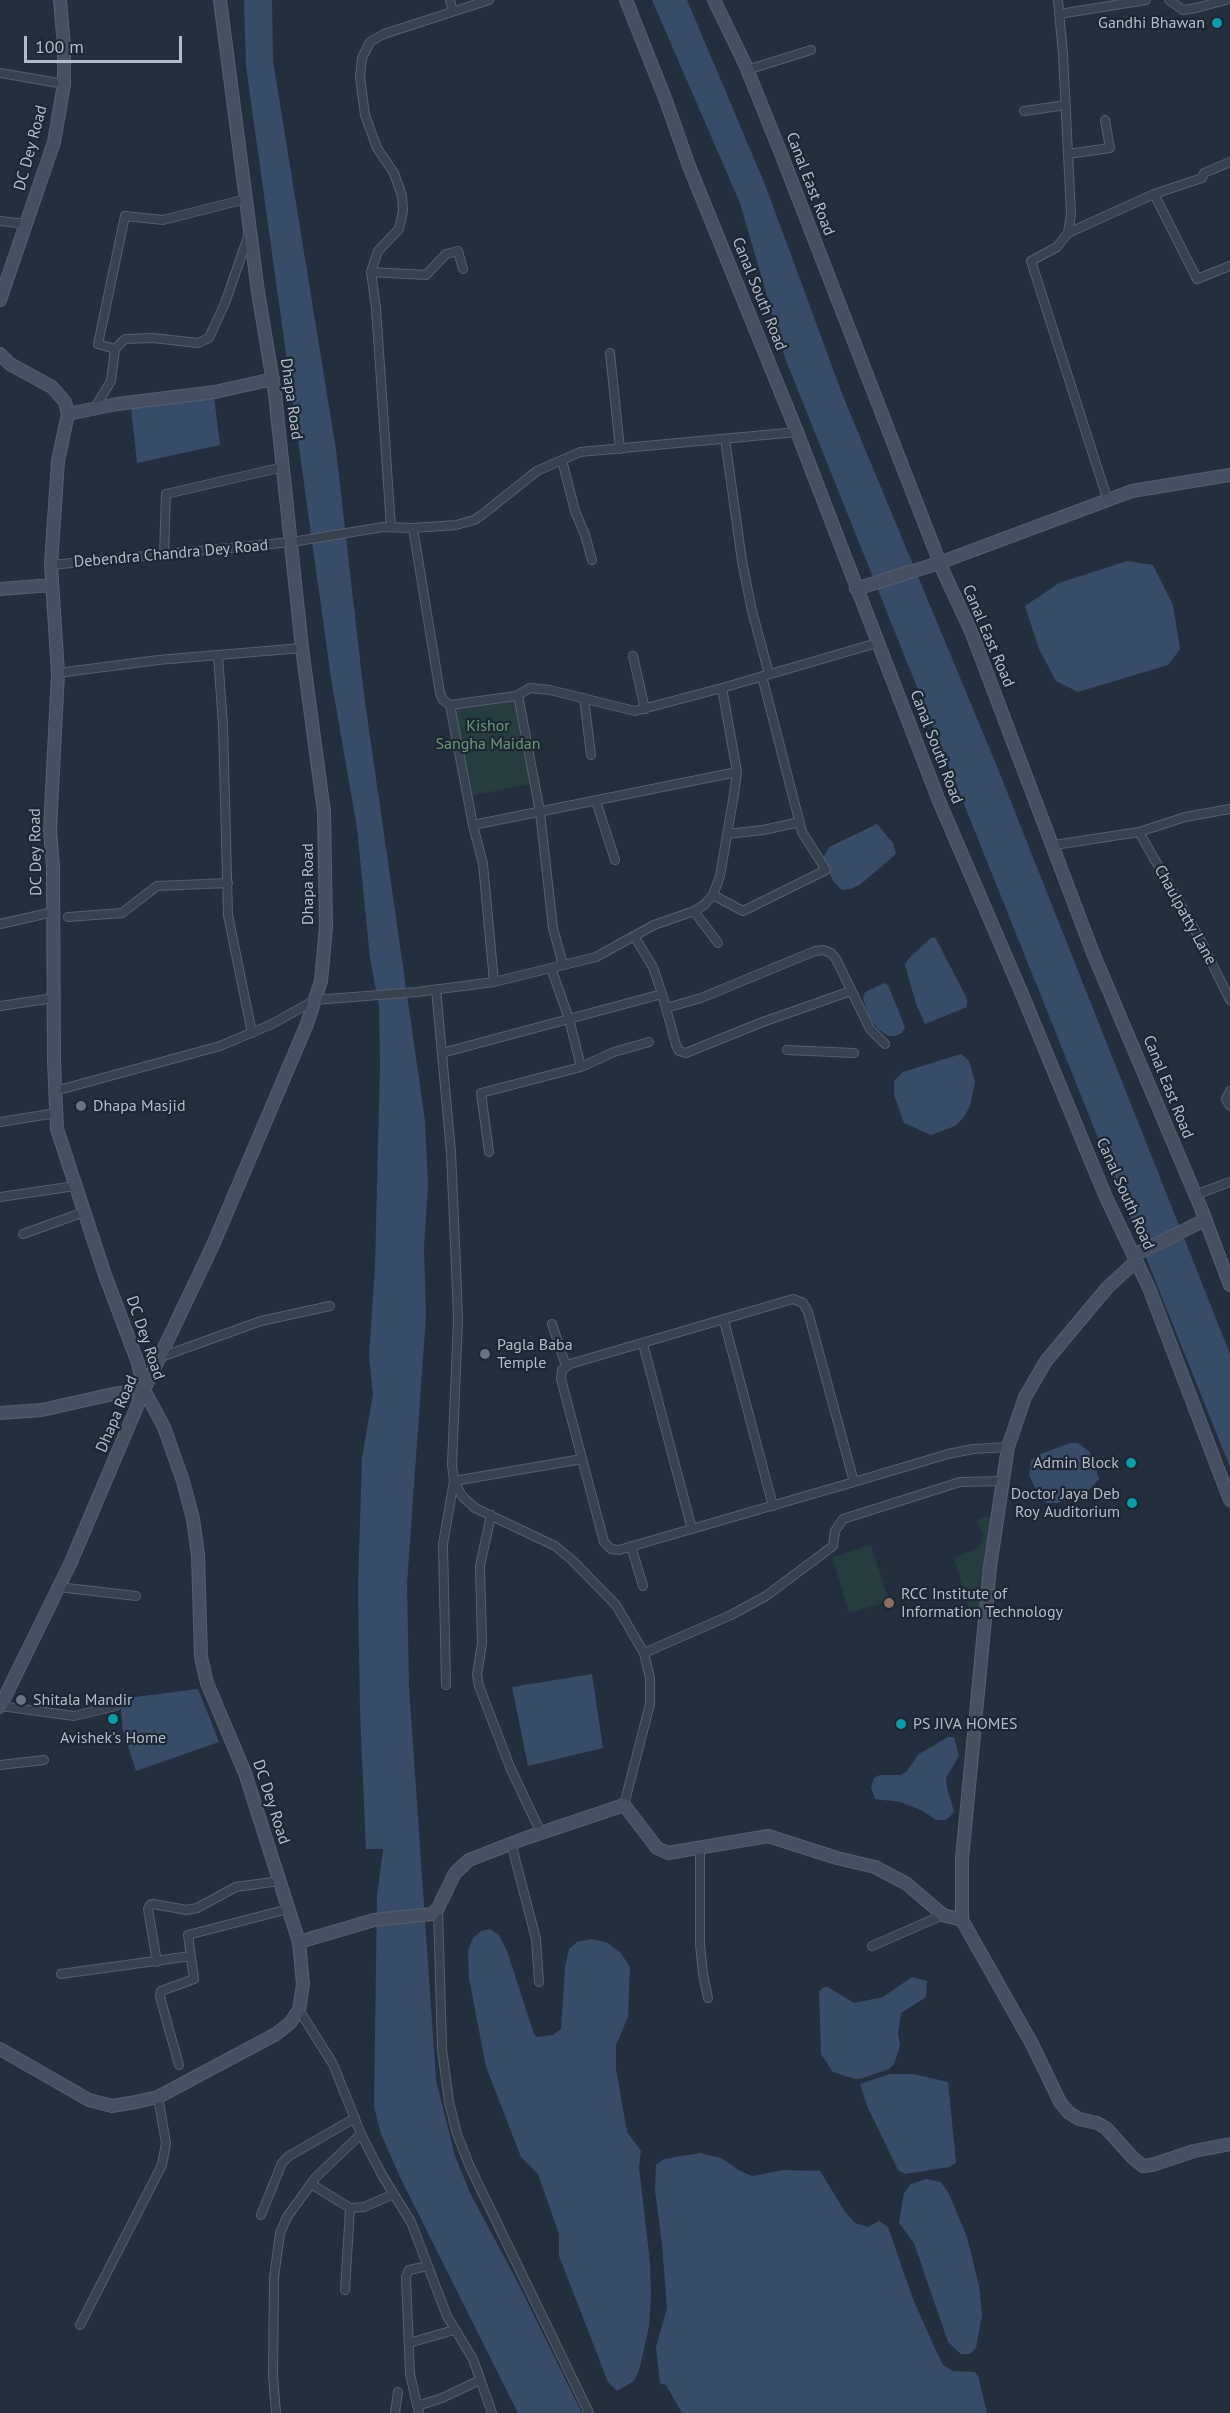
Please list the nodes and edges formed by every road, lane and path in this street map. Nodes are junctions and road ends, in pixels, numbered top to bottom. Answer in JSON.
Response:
{"nodes":[{"id":1,"x":60,"y":0,"type":"edge"},
{"id":2,"x":220,"y":0,"type":"edge"},
{"id":3,"x":450,"y":0,"type":"edge"},
{"id":4,"x":489,"y":0,"type":"edge"},
{"id":5,"x":626,"y":0,"type":"edge"},
{"id":6,"x":714,"y":0,"type":"edge"},
{"id":7,"x":1058,"y":0,"type":"edge"},
{"id":8,"x":1146,"y":0,"type":"edge"},
{"id":9,"x":1169,"y":0,"type":"edge"},
{"id":10,"x":1226,"y":0,"type":"edge"},
{"id":11,"x":453,"y":12,"type":"junction"},
{"id":12,"x":1059,"y":14,"type":"junction"},
{"id":13,"x":811,"y":50,"type":"dead end"},
{"id":14,"x":747,"y":70,"type":"junction"},
{"id":15,"x":0,"y":73,"type":"edge"},
{"id":16,"x":64,"y":84,"type":"junction"},
{"id":17,"x":1066,"y":105,"type":"junction"},
{"id":18,"x":1024,"y":111,"type":"dead end"},
{"id":19,"x":1106,"y":120,"type":"dead end"},
{"id":20,"x":1068,"y":154,"type":"junction"},
{"id":21,"x":1230,"y":162,"type":"edge"},
{"id":22,"x":1154,"y":194,"type":"junction"},
{"id":23,"x":246,"y":199,"type":"junction"},
{"id":24,"x":0,"y":221,"type":"edge"},
{"id":25,"x":26,"y":224,"type":"junction"},
{"id":26,"x":250,"y":232,"type":"junction"},
{"id":27,"x":1068,"y":233,"type":"junction"},
{"id":28,"x":1230,"y":266,"type":"edge"},
{"id":29,"x":464,"y":269,"type":"dead end"},
{"id":30,"x":371,"y":272,"type":"junction"},
{"id":31,"x":2,"y":286,"type":"edge"},
{"id":32,"x":0,"y":300,"type":"edge"},
{"id":33,"x":115,"y":349,"type":"junction"},
{"id":34,"x":610,"y":353,"type":"dead end"},
{"id":35,"x":0,"y":354,"type":"edge"},
{"id":36,"x":273,"y":379,"type":"junction"},
{"id":37,"x":94,"y":409,"type":"junction"},
{"id":38,"x":68,"y":414,"type":"junction"},
{"id":39,"x":797,"y":432,"type":"junction"},
{"id":40,"x":725,"y":439,"type":"junction"},
{"id":41,"x":620,"y":448,"type":"junction"},
{"id":42,"x":562,"y":460,"type":"junction"},
{"id":43,"x":283,"y":467,"type":"junction"},
{"id":44,"x":1230,"y":475,"type":"edge"},
{"id":45,"x":1108,"y":501,"type":"junction"},
{"id":46,"x":387,"y":527,"type":"junction"},
{"id":47,"x":413,"y":528,"type":"junction"},
{"id":48,"x":292,"y":543,"type":"junction"},
{"id":49,"x":164,"y":555,"type":"junction"},
{"id":50,"x":592,"y":560,"type":"dead end"},
{"id":51,"x":939,"y":563,"type":"junction"},
{"id":52,"x":51,"y":565,"type":"junction"},
{"id":53,"x":52,"y":585,"type":"junction"},
{"id":54,"x":0,"y":589,"type":"edge"},
{"id":55,"x":855,"y":589,"type":"junction"},
{"id":56,"x":877,"y":643,"type":"junction"},
{"id":57,"x":302,"y":648,"type":"junction"},
{"id":58,"x":218,"y":656,"type":"junction"},
{"id":59,"x":633,"y":656,"type":"dead end"},
{"id":60,"x":58,"y":673,"type":"junction"},
{"id":61,"x":765,"y":675,"type":"junction"},
{"id":62,"x":722,"y":688,"type":"junction"},
{"id":63,"x":518,"y":695,"type":"junction"},
{"id":64,"x":584,"y":698,"type":"junction"},
{"id":65,"x":450,"y":705,"type":"junction"},
{"id":66,"x":645,"y":709,"type":"junction"},
{"id":67,"x":591,"y":755,"type":"dead end"},
{"id":68,"x":737,"y":772,"type":"junction"},
{"id":69,"x":596,"y":801,"type":"junction"},
{"id":70,"x":1230,"y":809,"type":"edge"},
{"id":71,"x":540,"y":812,"type":"junction"},
{"id":72,"x":800,"y":822,"type":"junction"},
{"id":73,"x":473,"y":825,"type":"junction"},
{"id":74,"x":1139,"y":832,"type":"junction"},
{"id":75,"x":727,"y":834,"type":"junction"},
{"id":76,"x":1053,"y":845,"type":"junction"},
{"id":77,"x":615,"y":860,"type":"dead end"},
{"id":78,"x":228,"y":883,"type":"junction"},
{"id":79,"x":713,"y":895,"type":"junction"},
{"id":80,"x":694,"y":911,"type":"junction"},
{"id":81,"x":54,"y":912,"type":"junction"},
{"id":82,"x":68,"y":917,"type":"dead end"},
{"id":83,"x":0,"y":924,"type":"edge"},
{"id":84,"x":634,"y":936,"type":"junction"},
{"id":85,"x":718,"y":943,"type":"dead end"},
{"id":86,"x":563,"y":965,"type":"junction"},
{"id":87,"x":551,"y":968,"type":"junction"},
{"id":88,"x":494,"y":982,"type":"junction"},
{"id":89,"x":436,"y":989,"type":"junction"},
{"id":90,"x":851,"y":991,"type":"junction"},
{"id":91,"x":662,"y":994,"type":"junction"},
{"id":92,"x":54,"y":998,"type":"junction"},
{"id":93,"x":315,"y":1000,"type":"junction"},
{"id":94,"x":1230,"y":1000,"type":"edge"},
{"id":95,"x":0,"y":1006,"type":"edge"},
{"id":96,"x":666,"y":1008,"type":"junction"},
{"id":97,"x":568,"y":1019,"type":"junction"},
{"id":98,"x":252,"y":1033,"type":"junction"},
{"id":99,"x":649,"y":1042,"type":"dead end"},
{"id":100,"x":885,"y":1044,"type":"dead end"},
{"id":101,"x":787,"y":1050,"type":"dead end"},
{"id":102,"x":442,"y":1053,"type":"junction"},
{"id":103,"x":854,"y":1053,"type":"dead end"},
{"id":104,"x":581,"y":1067,"type":"junction"},
{"id":105,"x":55,"y":1091,"type":"junction"},
{"id":106,"x":1230,"y":1091,"type":"edge"},
{"id":107,"x":1230,"y":1106,"type":"edge"},
{"id":108,"x":56,"y":1113,"type":"junction"},
{"id":109,"x":0,"y":1122,"type":"edge"},
{"id":110,"x":489,"y":1152,"type":"dead end"},
{"id":111,"x":1230,"y":1182,"type":"edge"},
{"id":112,"x":75,"y":1186,"type":"junction"},
{"id":113,"x":1195,"y":1196,"type":"junction"},
{"id":114,"x":0,"y":1197,"type":"edge"},
{"id":115,"x":84,"y":1212,"type":"junction"},
{"id":116,"x":1199,"y":1223,"type":"junction"},
{"id":117,"x":23,"y":1234,"type":"dead end"},
{"id":118,"x":1137,"y":1256,"type":"junction"},
{"id":119,"x":1230,"y":1285,"type":"edge"},
{"id":120,"x":330,"y":1306,"type":"dead end"},
{"id":121,"x":724,"y":1321,"type":"junction"},
{"id":122,"x":552,"y":1324,"type":"dead end"},
{"id":123,"x":644,"y":1344,"type":"junction"},
{"id":124,"x":161,"y":1357,"type":"junction"},
{"id":125,"x":566,"y":1366,"type":"junction"},
{"id":126,"x":144,"y":1390,"type":"junction"},
{"id":127,"x":0,"y":1413,"type":"edge"},
{"id":128,"x":1008,"y":1447,"type":"junction"},
{"id":129,"x":582,"y":1459,"type":"junction"},
{"id":130,"x":454,"y":1481,"type":"junction"},
{"id":131,"x":1004,"y":1481,"type":"junction"},
{"id":132,"x":854,"y":1482,"type":"junction"},
{"id":133,"x":1230,"y":1500,"type":"edge"},
{"id":134,"x":773,"y":1506,"type":"junction"},
{"id":135,"x":491,"y":1515,"type":"junction"},
{"id":136,"x":692,"y":1529,"type":"junction"},
{"id":137,"x":631,"y":1546,"type":"junction"},
{"id":138,"x":644,"y":1586,"type":"dead end"},
{"id":139,"x":58,"y":1587,"type":"junction"},
{"id":140,"x":136,"y":1596,"type":"dead end"},
{"id":141,"x":644,"y":1653,"type":"junction"},
{"id":142,"x":446,"y":1685,"type":"dead end"},
{"id":143,"x":0,"y":1706,"type":"edge"},
{"id":144,"x":116,"y":1706,"type":"dead end"},
{"id":145,"x":44,"y":1760,"type":"dead end"},
{"id":146,"x":0,"y":1765,"type":"edge"},
{"id":147,"x":624,"y":1805,"type":"junction"},
{"id":148,"x":541,"y":1833,"type":"junction"},
{"id":149,"x":511,"y":1843,"type":"junction"},
{"id":150,"x":700,"y":1849,"type":"junction"},
{"id":151,"x":279,"y":1881,"type":"junction"},
{"id":152,"x":288,"y":1909,"type":"junction"},
{"id":153,"x":435,"y":1911,"type":"junction"},
{"id":154,"x":944,"y":1916,"type":"junction"},
{"id":155,"x":962,"y":1920,"type":"junction"},
{"id":156,"x":299,"y":1942,"type":"junction"},
{"id":157,"x":872,"y":1946,"type":"dead end"},
{"id":158,"x":191,"y":1956,"type":"junction"},
{"id":159,"x":157,"y":1962,"type":"junction"},
{"id":160,"x":61,"y":1974,"type":"dead end"},
{"id":161,"x":539,"y":1982,"type":"dead end"},
{"id":162,"x":708,"y":1998,"type":"dead end"},
{"id":163,"x":299,"y":2010,"type":"junction"},
{"id":164,"x":0,"y":2049,"type":"edge"},
{"id":165,"x":179,"y":2065,"type":"dead end"},
{"id":166,"x":158,"y":2097,"type":"junction"},
{"id":167,"x":355,"y":2118,"type":"junction"},
{"id":168,"x":361,"y":2134,"type":"junction"},
{"id":169,"x":1230,"y":2144,"type":"edge"},
{"id":170,"x":311,"y":2184,"type":"junction"},
{"id":171,"x":394,"y":2194,"type":"junction"},
{"id":172,"x":350,"y":2208,"type":"junction"},
{"id":173,"x":261,"y":2215,"type":"dead end"},
{"id":174,"x":428,"y":2266,"type":"junction"},
{"id":175,"x":345,"y":2290,"type":"dead end"},
{"id":176,"x":80,"y":2325,"type":"dead end"},
{"id":177,"x":454,"y":2330,"type":"junction"},
{"id":178,"x":409,"y":2343,"type":"junction"},
{"id":179,"x":480,"y":2380,"type":"junction"},
{"id":180,"x":398,"y":2392,"type":"dead end"},
{"id":181,"x":418,"y":2410,"type":"edge"},
{"id":182,"x":489,"y":2412,"type":"edge"},
{"id":183,"x":276,"y":2413,"type":"edge"},
{"id":184,"x":395,"y":2413,"type":"edge"},
{"id":185,"x":589,"y":2413,"type":"edge"}],
"edges":[{"from":1,"to":16,"type":"street","name":"DC Dey Road"},
{"from":2,"to":23,"type":"street","name":"Dhapa Road"},
{"from":3,"to":11,"type":"street"},
{"from":4,"to":11,"type":"street"},
{"from":5,"to":39,"type":"street","name":"Canal South Road"},
{"from":6,"to":14,"type":"street","name":"Canal East Road"},
{"from":7,"to":12,"type":"street"},
{"from":8,"to":12,"type":"street"},
{"from":9,"to":10,"type":"street"},
{"from":11,"to":30,"type":"street"},
{"from":12,"to":17,"type":"street"},
{"from":13,"to":14,"type":"street"},
{"from":14,"to":51,"type":"street","name":"Canal East Road"},
{"from":15,"to":16,"type":"street"},
{"from":16,"to":25,"type":"street","name":"DC Dey Road"},
{"from":17,"to":18,"type":"street"},
{"from":17,"to":20,"type":"street"},
{"from":19,"to":20,"type":"street"},
{"from":20,"to":27,"type":"street"},
{"from":21,"to":22,"type":"street"},
{"from":22,"to":27,"type":"street"},
{"from":22,"to":28,"type":"street"},
{"from":23,"to":26,"type":"street","name":"Dhapa Road"},
{"from":23,"to":33,"type":"street"},
{"from":24,"to":25,"type":"street"},
{"from":25,"to":31,"type":"street","name":"DC Dey Road"},
{"from":26,"to":33,"type":"street"},
{"from":26,"to":36,"type":"street","name":"Dhapa Road"},
{"from":27,"to":45,"type":"street"},
{"from":29,"to":30,"type":"street"},
{"from":30,"to":46,"type":"street"},
{"from":31,"to":32,"type":"street","name":"DC Dey Road"},
{"from":33,"to":37,"type":"street"},
{"from":34,"to":41,"type":"street"},
{"from":35,"to":38,"type":"street"},
{"from":36,"to":37,"type":"street"},
{"from":36,"to":43,"type":"street","name":"Dhapa Road"},
{"from":37,"to":38,"type":"street"},
{"from":38,"to":52,"type":"street","name":"DC Dey Road"},
{"from":39,"to":40,"type":"street","name":"Debendra Chandra Dey Road"},
{"from":39,"to":55,"type":"street","name":"Canal South Road"},
{"from":40,"to":41,"type":"street","name":"Debendra Chandra Dey Road"},
{"from":40,"to":61,"type":"street"},
{"from":41,"to":42,"type":"street","name":"Debendra Chandra Dey Road"},
{"from":42,"to":47,"type":"street","name":"Debendra Chandra Dey Road"},
{"from":42,"to":50,"type":"street"},
{"from":43,"to":48,"type":"street","name":"Dhapa Road"},
{"from":43,"to":49,"type":"street"},
{"from":44,"to":45,"type":"street"},
{"from":45,"to":51,"type":"street"},
{"from":46,"to":47,"type":"street","name":"Debendra Chandra Dey Road"},
{"from":46,"to":48,"type":"street","name":"Debendra Chandra Dey Road"},
{"from":47,"to":65,"type":"street"},
{"from":48,"to":49,"type":"street","name":"Debendra Chandra Dey Road"},
{"from":48,"to":57,"type":"street","name":"Dhapa Road"},
{"from":49,"to":52,"type":"street","name":"Debendra Chandra Dey Road"},
{"from":51,"to":55,"type":"street"},
{"from":51,"to":76,"type":"street","name":"Canal East Road"},
{"from":52,"to":53,"type":"street","name":"DC Dey Road"},
{"from":53,"to":54,"type":"street"},
{"from":53,"to":60,"type":"street","name":"DC Dey Road"},
{"from":55,"to":56,"type":"street","name":"Canal South Road"},
{"from":56,"to":61,"type":"street"},
{"from":56,"to":118,"type":"street","name":"Canal South Road"},
{"from":57,"to":58,"type":"street"},
{"from":57,"to":93,"type":"street","name":"Dhapa Road"},
{"from":58,"to":60,"type":"street"},
{"from":58,"to":78,"type":"street"},
{"from":59,"to":66,"type":"street"},
{"from":60,"to":81,"type":"street","name":"DC Dey Road"},
{"from":61,"to":62,"type":"street"},
{"from":61,"to":72,"type":"street"},
{"from":62,"to":66,"type":"street"},
{"from":62,"to":68,"type":"street"},
{"from":63,"to":64,"type":"street"},
{"from":63,"to":65,"type":"street"},
{"from":63,"to":71,"type":"street"},
{"from":64,"to":66,"type":"street"},
{"from":64,"to":67,"type":"street"},
{"from":65,"to":73,"type":"street"},
{"from":68,"to":69,"type":"street"},
{"from":68,"to":75,"type":"street"},
{"from":69,"to":71,"type":"street"},
{"from":69,"to":77,"type":"street"},
{"from":70,"to":74,"type":"street"},
{"from":71,"to":73,"type":"street"},
{"from":71,"to":86,"type":"street"},
{"from":72,"to":75,"type":"street"},
{"from":72,"to":79,"type":"street"},
{"from":73,"to":88,"type":"street"},
{"from":74,"to":76,"type":"street"},
{"from":74,"to":94,"type":"street","name":"Chaulpatty Lane"},
{"from":75,"to":79,"type":"street"},
{"from":76,"to":113,"type":"street","name":"Canal East Road"},
{"from":78,"to":82,"type":"street"},
{"from":78,"to":98,"type":"street"},
{"from":79,"to":80,"type":"street"},
{"from":80,"to":84,"type":"street"},
{"from":80,"to":85,"type":"street"},
{"from":81,"to":83,"type":"street"},
{"from":81,"to":92,"type":"street","name":"DC Dey Road"},
{"from":84,"to":86,"type":"street"},
{"from":84,"to":91,"type":"street"},
{"from":86,"to":87,"type":"street"},
{"from":87,"to":88,"type":"street"},
{"from":87,"to":97,"type":"street"},
{"from":88,"to":89,"type":"street"},
{"from":89,"to":93,"type":"street"},
{"from":89,"to":102,"type":"street"},
{"from":90,"to":96,"type":"street"},
{"from":90,"to":96,"type":"street"},
{"from":90,"to":100,"type":"street"},
{"from":91,"to":96,"type":"street"},
{"from":91,"to":97,"type":"street"},
{"from":92,"to":95,"type":"street"},
{"from":92,"to":105,"type":"street","name":"DC Dey Road"},
{"from":93,"to":98,"type":"street"},
{"from":93,"to":124,"type":"street","name":"Dhapa Road"},
{"from":97,"to":102,"type":"street"},
{"from":97,"to":104,"type":"street"},
{"from":98,"to":105,"type":"street"},
{"from":99,"to":104,"type":"street"},
{"from":101,"to":103,"type":"street"},
{"from":102,"to":130,"type":"street"},
{"from":104,"to":110,"type":"street"},
{"from":105,"to":108,"type":"street","name":"DC Dey Road"},
{"from":106,"to":107,"type":"street"},
{"from":108,"to":109,"type":"street"},
{"from":108,"to":112,"type":"street","name":"DC Dey Road"},
{"from":111,"to":113,"type":"street"},
{"from":112,"to":114,"type":"street"},
{"from":112,"to":115,"type":"street","name":"DC Dey Road"},
{"from":113,"to":116,"type":"street","name":"Canal East Road"},
{"from":115,"to":117,"type":"street"},
{"from":115,"to":126,"type":"street","name":"DC Dey Road"},
{"from":116,"to":118,"type":"street"},
{"from":116,"to":119,"type":"street","name":"Canal East Road"},
{"from":118,"to":128,"type":"street"},
{"from":118,"to":133,"type":"street","name":"Canal South Road"},
{"from":120,"to":124,"type":"street"},
{"from":121,"to":123,"type":"street"},
{"from":121,"to":132,"type":"street"},
{"from":121,"to":134,"type":"street"},
{"from":122,"to":125,"type":"street"},
{"from":123,"to":125,"type":"street"},
{"from":123,"to":136,"type":"street"},
{"from":124,"to":126,"type":"street","name":"Dhapa Road"},
{"from":125,"to":129,"type":"street"},
{"from":126,"to":127,"type":"street"},
{"from":126,"to":139,"type":"street","name":"Dhapa Road"},
{"from":126,"to":151,"type":"street","name":"DC Dey Road"},
{"from":128,"to":131,"type":"street"},
{"from":128,"to":132,"type":"street"},
{"from":129,"to":130,"type":"street"},
{"from":129,"to":137,"type":"street"},
{"from":130,"to":135,"type":"street"},
{"from":130,"to":142,"type":"street"},
{"from":131,"to":141,"type":"street"},
{"from":131,"to":155,"type":"street"},
{"from":132,"to":134,"type":"street"},
{"from":134,"to":136,"type":"street"},
{"from":135,"to":141,"type":"street"},
{"from":135,"to":148,"type":"street"},
{"from":136,"to":137,"type":"street"},
{"from":137,"to":138,"type":"street"},
{"from":139,"to":140,"type":"street"},
{"from":139,"to":143,"type":"street","name":"Dhapa Road"},
{"from":141,"to":147,"type":"street"},
{"from":143,"to":144,"type":"street"},
{"from":145,"to":146,"type":"street"},
{"from":147,"to":148,"type":"street"},
{"from":147,"to":150,"type":"street"},
{"from":148,"to":149,"type":"street"},
{"from":149,"to":153,"type":"street"},
{"from":149,"to":161,"type":"street"},
{"from":150,"to":154,"type":"street"},
{"from":150,"to":162,"type":"street"},
{"from":151,"to":152,"type":"street","name":"DC Dey Road"},
{"from":151,"to":159,"type":"street"},
{"from":152,"to":156,"type":"street","name":"DC Dey Road"},
{"from":152,"to":158,"type":"street"},
{"from":153,"to":156,"type":"street"},
{"from":153,"to":185,"type":"street"},
{"from":154,"to":155,"type":"street"},
{"from":154,"to":157,"type":"street"},
{"from":155,"to":169,"type":"street"},
{"from":156,"to":163,"type":"street","name":"DC Dey Road"},
{"from":158,"to":159,"type":"street"},
{"from":158,"to":165,"type":"street"},
{"from":159,"to":160,"type":"street"},
{"from":163,"to":166,"type":"street"},
{"from":163,"to":167,"type":"street"},
{"from":164,"to":166,"type":"street"},
{"from":166,"to":176,"type":"street"},
{"from":167,"to":168,"type":"street"},
{"from":167,"to":173,"type":"street"},
{"from":168,"to":170,"type":"street"},
{"from":168,"to":171,"type":"street"},
{"from":170,"to":172,"type":"street"},
{"from":170,"to":183,"type":"street"},
{"from":171,"to":172,"type":"street"},
{"from":171,"to":174,"type":"street"},
{"from":172,"to":175,"type":"street"},
{"from":174,"to":177,"type":"street"},
{"from":174,"to":178,"type":"street"},
{"from":177,"to":178,"type":"street"},
{"from":177,"to":179,"type":"street"},
{"from":178,"to":181,"type":"street"},
{"from":179,"to":181,"type":"street"},
{"from":179,"to":182,"type":"street"},
{"from":180,"to":184,"type":"street"}]}
